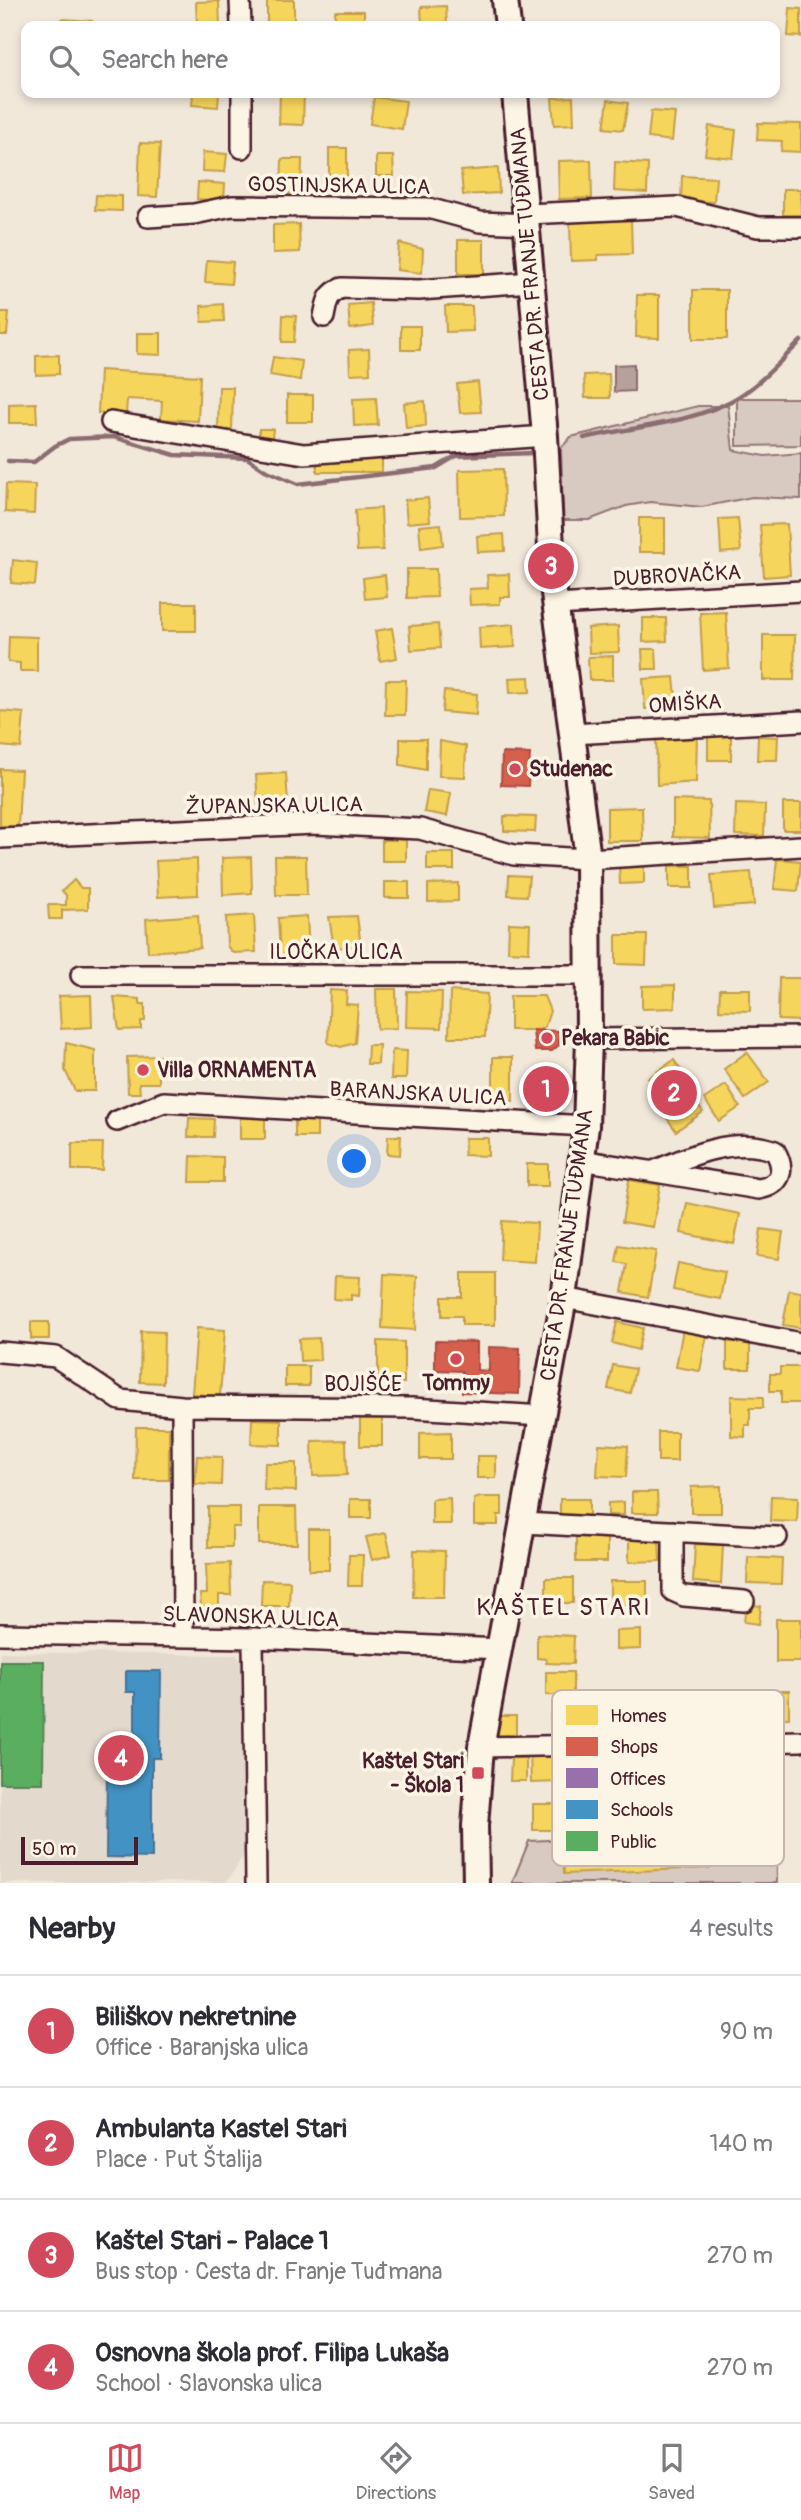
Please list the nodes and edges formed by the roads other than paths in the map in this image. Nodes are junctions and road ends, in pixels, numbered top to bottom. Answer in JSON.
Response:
{"nodes":[{"id":1,"x":240,"y":0,"type":"edge"},
{"id":2,"x":505,"y":0,"type":"edge"},
{"id":3,"x":241,"y":21,"type":"edge"},
{"id":4,"x":507,"y":21,"type":"edge"},
{"id":5,"x":242,"y":98,"type":"edge"},
{"id":6,"x":515,"y":98,"type":"edge"},
{"id":7,"x":242,"y":148,"type":"dead end"},
{"id":8,"x":148,"y":217,"type":"dead end"},
{"id":9,"x":527,"y":219,"type":"junction"},
{"id":10,"x":801,"y":227,"type":"edge"},
{"id":11,"x":532,"y":282,"type":"junction"},
{"id":12,"x":324,"y":317,"type":"dead end"},
{"id":13,"x":111,"y":422,"type":"dead end"},
{"id":14,"x":545,"y":436,"type":"junction"},
{"id":15,"x":801,"y":591,"type":"edge"},
{"id":16,"x":555,"y":605,"type":"junction"},
{"id":17,"x":801,"y":721,"type":"edge"},
{"id":18,"x":572,"y":734,"type":"junction"},
{"id":19,"x":0,"y":838,"type":"edge"},
{"id":20,"x":801,"y":846,"type":"edge"},
{"id":21,"x":588,"y":859,"type":"junction"},
{"id":22,"x":81,"y":975,"type":"dead end"},
{"id":23,"x":590,"y":975,"type":"junction"},
{"id":24,"x":801,"y":1037,"type":"edge"},
{"id":25,"x":590,"y":1039,"type":"junction"},
{"id":26,"x":117,"y":1121,"type":"dead end"},
{"id":27,"x":586,"y":1126,"type":"junction"},
{"id":28,"x":582,"y":1160,"type":"junction"},
{"id":29,"x":653,"y":1171,"type":"junction"},
{"id":30,"x":564,"y":1298,"type":"junction"},
{"id":31,"x":801,"y":1343,"type":"edge"},
{"id":32,"x":0,"y":1352,"type":"edge"},
{"id":33,"x":182,"y":1406,"type":"junction"},
{"id":34,"x":543,"y":1416,"type":"junction"},
{"id":35,"x":524,"y":1523,"type":"junction"},
{"id":36,"x":673,"y":1531,"type":"junction"},
{"id":37,"x":777,"y":1537,"type":"dead end"},
{"id":38,"x":744,"y":1601,"type":"dead end"},
{"id":39,"x":0,"y":1634,"type":"edge"},
{"id":40,"x":183,"y":1637,"type":"junction"},
{"id":41,"x":253,"y":1638,"type":"junction"},
{"id":42,"x":501,"y":1649,"type":"junction"},
{"id":43,"x":552,"y":1746,"type":"edge"},
{"id":44,"x":481,"y":1747,"type":"junction"},
{"id":45,"x":256,"y":1883,"type":"edge"},
{"id":46,"x":476,"y":1883,"type":"edge"}],
"edges":[{"from":1,"to":3,"type":"street"},
{"from":2,"to":4,"type":"main road"},
{"from":5,"to":7,"type":"street"},
{"from":6,"to":9,"type":"main road","name":"CESTA DR. FRANJE TUĐMANA"},
{"from":8,"to":9,"type":"street","name":"GOSTINJSKA ULICA"},
{"from":9,"to":10,"type":"street","name":"GOSTINJSKA ULICA"},
{"from":9,"to":11,"type":"main road","name":"CESTA DR. FRANJE TUĐMANA"},
{"from":11,"to":12,"type":"street"},
{"from":11,"to":14,"type":"main road","name":"CESTA DR. FRANJE TUĐMANA"},
{"from":13,"to":14,"type":"street"},
{"from":14,"to":16,"type":"main road","name":"CESTA DR. FRANJE TUĐMANA"},
{"from":15,"to":16,"type":"street","name":"DUBROVAČKA"},
{"from":16,"to":18,"type":"main road","name":"CESTA DR. FRANJE TUĐMANA"},
{"from":17,"to":18,"type":"street","name":"OMIŠKA"},
{"from":18,"to":21,"type":"main road","name":"CESTA DR. FRANJE TUĐMANA"},
{"from":19,"to":21,"type":"street","name":"ŽUPANJSKA ULICA"},
{"from":20,"to":21,"type":"street","name":"ŽUPANJSKA ULICA"},
{"from":21,"to":23,"type":"main road","name":"CESTA DR. FRANJE TUĐMANA"},
{"from":22,"to":23,"type":"street","name":"ILOČKA ULICA"},
{"from":23,"to":25,"type":"main road","name":"CESTA DR. FRANJE TUĐMANA"},
{"from":24,"to":25,"type":"street"},
{"from":25,"to":27,"type":"main road","name":"CESTA DR. FRANJE TUĐMANA"},
{"from":26,"to":27,"type":"street","name":"BARANJSKA ULICA"},
{"from":27,"to":28,"type":"main road","name":"CESTA DR. FRANJE TUĐMANA"},
{"from":28,"to":29,"type":"street"},
{"from":28,"to":30,"type":"main road","name":"CESTA DR. FRANJE TUĐMANA"},
{"from":29,"to":29,"type":"street"},
{"from":30,"to":31,"type":"street"},
{"from":30,"to":34,"type":"main road","name":"CESTA DR. FRANJE TUĐMANA"},
{"from":32,"to":33,"type":"street","name":"BOJIŠĆE"},
{"from":33,"to":34,"type":"street","name":"BOJIŠĆE"},
{"from":33,"to":40,"type":"street"},
{"from":34,"to":35,"type":"main road","name":"CESTA DR. FRANJE TUĐMANA"},
{"from":35,"to":36,"type":"street"},
{"from":35,"to":42,"type":"main road","name":"CESTA DR. FRANJE TUĐMANA"},
{"from":36,"to":37,"type":"street"},
{"from":36,"to":38,"type":"street"},
{"from":39,"to":40,"type":"street","name":"SLAVONSKA ULICA"},
{"from":40,"to":41,"type":"street","name":"SLAVONSKA ULICA"},
{"from":41,"to":42,"type":"street","name":"SLAVONSKA ULICA"},
{"from":41,"to":45,"type":"street"},
{"from":42,"to":44,"type":"main road","name":"CESTA DR. FRANJE TUĐMANA"},
{"from":43,"to":44,"type":"street"},
{"from":44,"to":46,"type":"main road","name":"CESTA DR. FRANJE TUĐMANA"}]}
